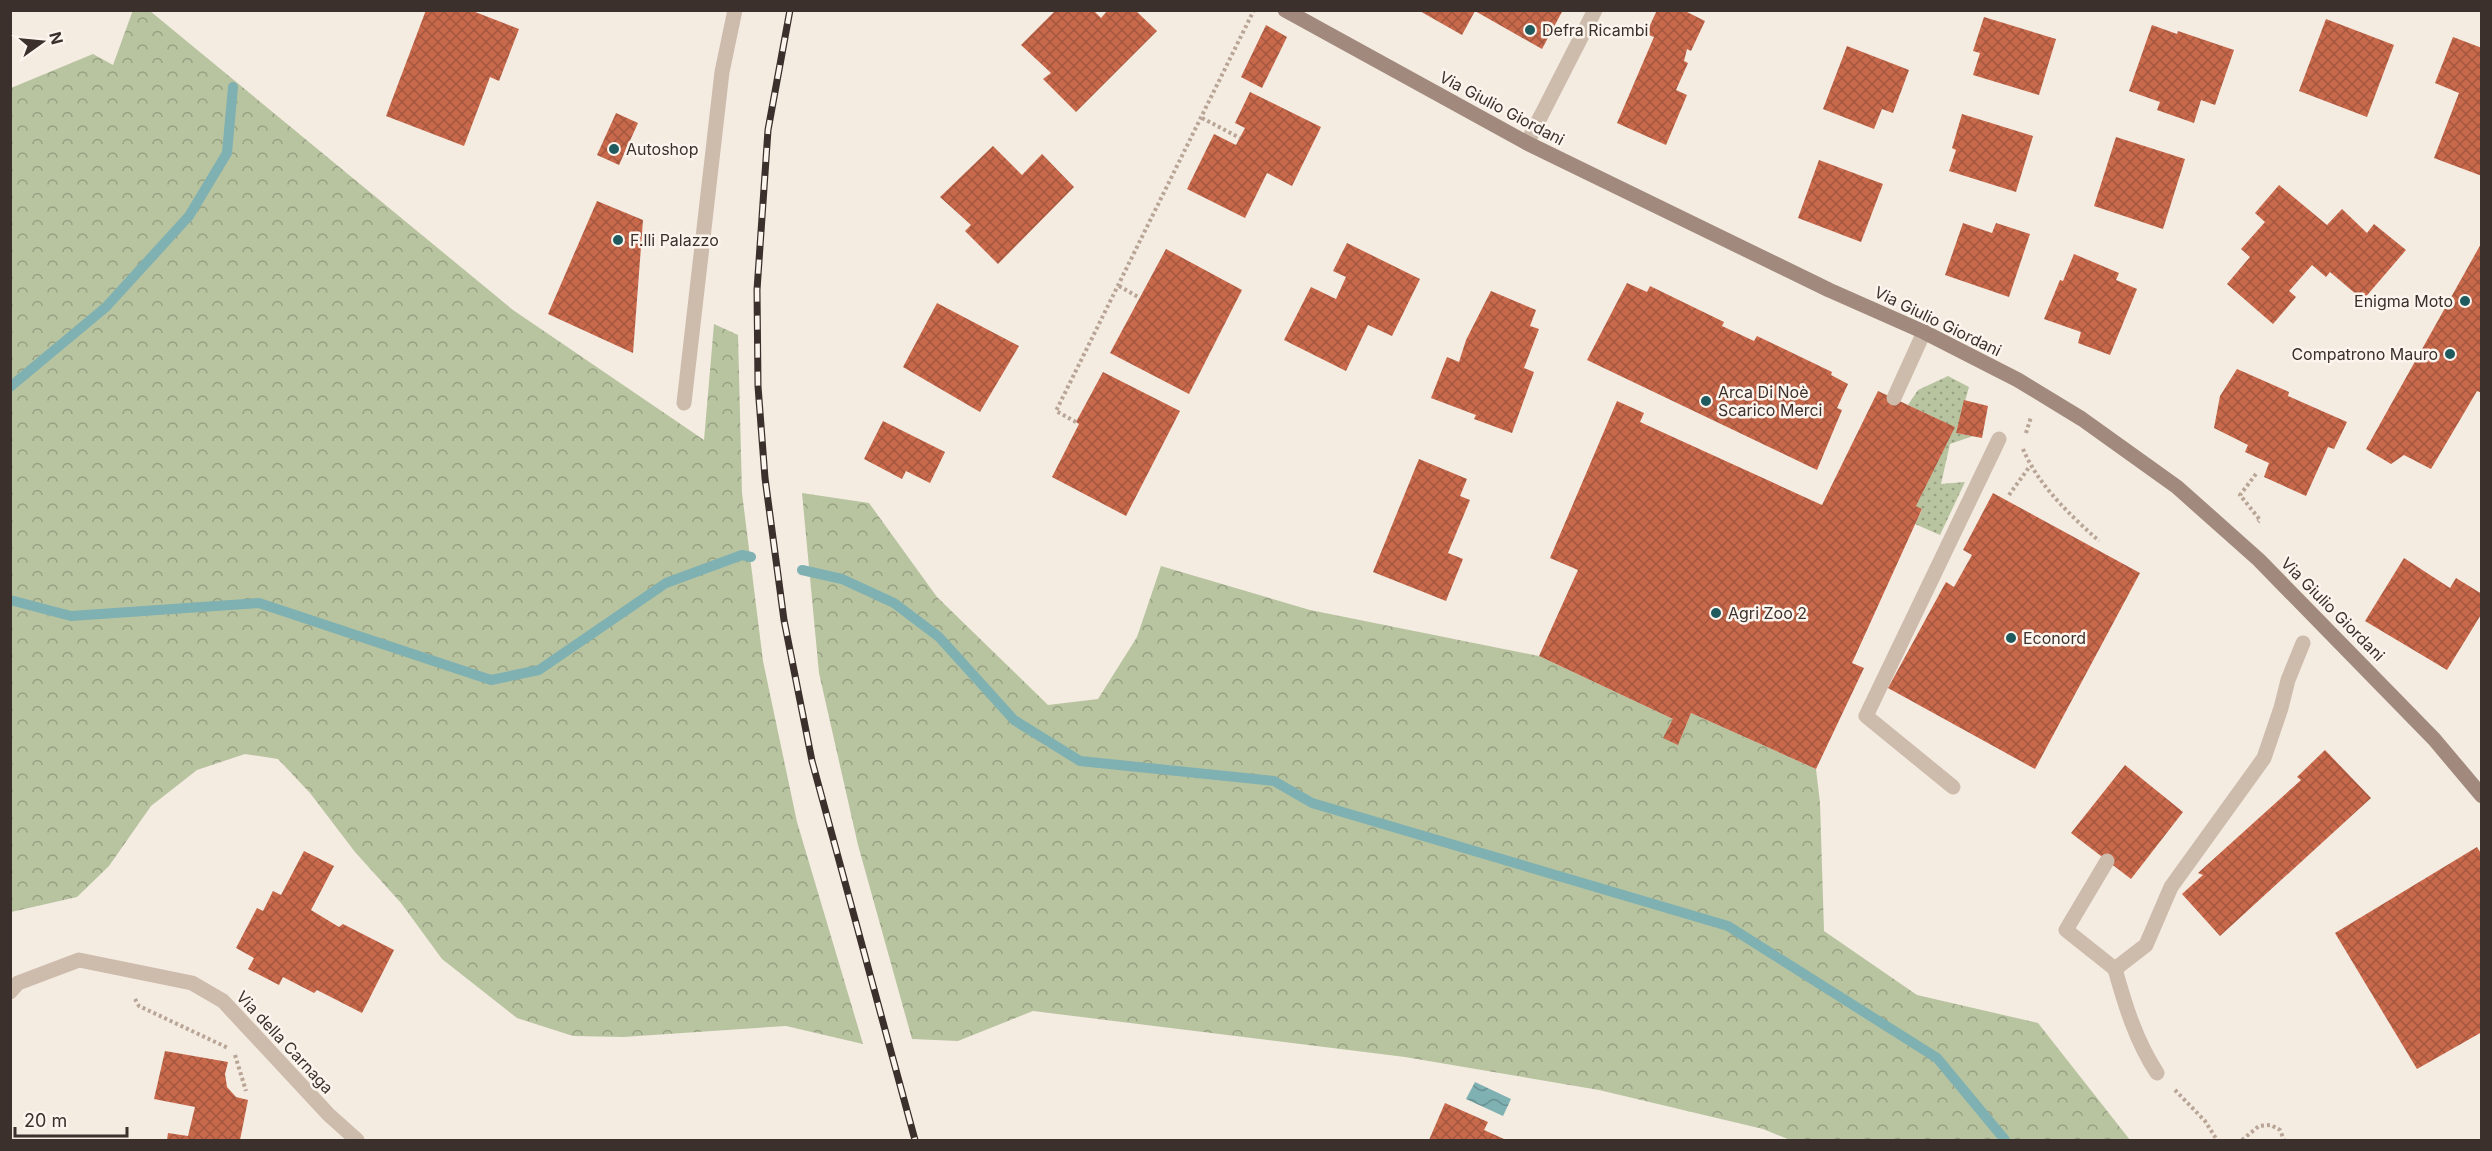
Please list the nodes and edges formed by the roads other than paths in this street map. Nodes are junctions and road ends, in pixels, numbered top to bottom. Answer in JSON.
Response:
{"nodes":[{"id":1,"x":735,"y":10,"type":"edge"},
{"id":2,"x":1595,"y":10,"type":"edge"},
{"id":3,"x":1285,"y":11,"type":"edge"},
{"id":4,"x":1527,"y":143,"type":"junction"},
{"id":5,"x":1924,"y":332,"type":"junction"},
{"id":6,"x":1894,"y":398,"type":"dead end"},
{"id":7,"x":684,"y":403,"type":"dead end"},
{"id":8,"x":1999,"y":439,"type":"dead end"},
{"id":9,"x":2303,"y":643,"type":"dead end"},
{"id":10,"x":1953,"y":787,"type":"dead end"},
{"id":11,"x":2481,"y":796,"type":"edge"},
{"id":12,"x":2107,"y":861,"type":"dead end"},
{"id":13,"x":2115,"y":969,"type":"junction"},
{"id":14,"x":10,"y":992,"type":"edge"},
{"id":15,"x":2157,"y":1073,"type":"road end"},
{"id":16,"x":357,"y":1140,"type":"edge"}],
"edges":[{"from":1,"to":7,"type":"street"},
{"from":2,"to":4,"type":"street"},
{"from":3,"to":4,"type":"street","name":"Via Giulio Giordani"},
{"from":4,"to":5,"type":"street","name":"Via Giulio Giordani"},
{"from":5,"to":6,"type":"street"},
{"from":5,"to":11,"type":"street","name":"Via Giulio Giordani"},
{"from":8,"to":10,"type":"street"},
{"from":9,"to":13,"type":"street"},
{"from":12,"to":13,"type":"street"},
{"from":13,"to":15,"type":"street"},
{"from":14,"to":16,"type":"street","name":"Via della Carnaga"}]}
